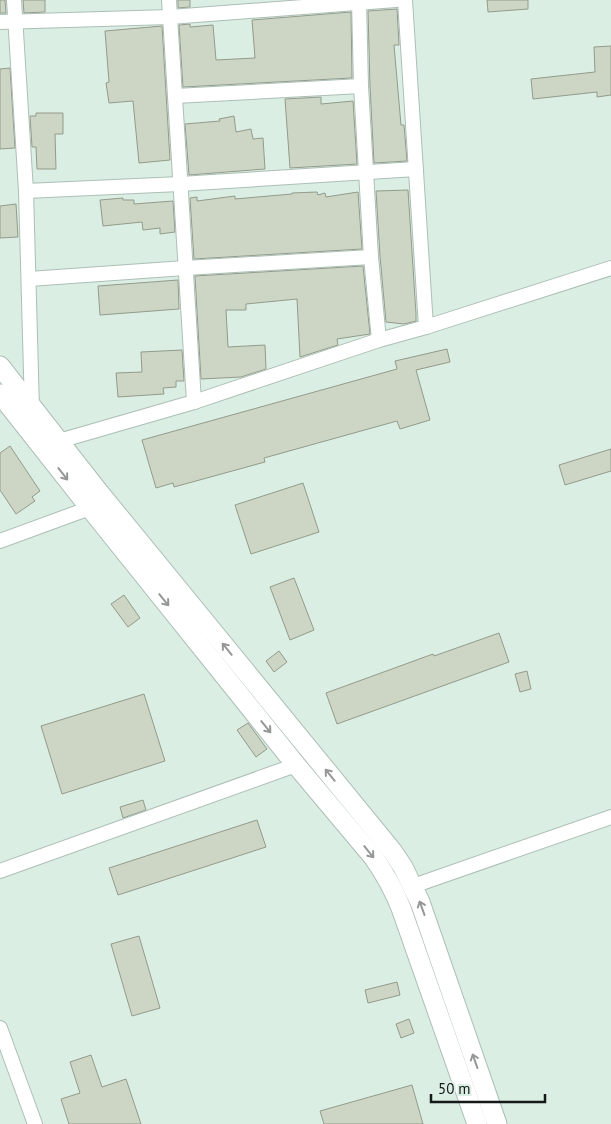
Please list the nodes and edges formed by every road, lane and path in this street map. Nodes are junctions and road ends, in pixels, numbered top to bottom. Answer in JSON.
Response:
{"nodes":[{"id":1,"x":14,"y":0,"type":"edge"},
{"id":2,"x":169,"y":0,"type":"edge"},
{"id":3,"x":396,"y":0,"type":"edge"},
{"id":4,"x":405,"y":0,"type":"edge"},
{"id":5,"x":360,"y":1,"type":"edge"},
{"id":6,"x":170,"y":17,"type":"junction"},
{"id":7,"x":16,"y":21,"type":"junction"},
{"id":8,"x":0,"y":22,"type":"edge"},
{"id":9,"x":361,"y":86,"type":"junction"},
{"id":10,"x":175,"y":96,"type":"junction"},
{"id":11,"x":416,"y":169,"type":"junction"},
{"id":12,"x":366,"y":172,"type":"junction"},
{"id":13,"x":180,"y":184,"type":"junction"},
{"id":14,"x":26,"y":191,"type":"junction"},
{"id":15,"x":371,"y":257,"type":"junction"},
{"id":16,"x":185,"y":268,"type":"junction"},
{"id":17,"x":611,"y":268,"type":"edge"},
{"id":18,"x":29,"y":279,"type":"junction"},
{"id":19,"x":426,"y":326,"type":"junction"},
{"id":20,"x":379,"y":340,"type":"junction"},
{"id":21,"x":0,"y":366,"type":"edge"},
{"id":22,"x":0,"y":394,"type":"edge"},
{"id":23,"x":194,"y":402,"type":"junction"},
{"id":24,"x":32,"y":407,"type":"junction"},
{"id":25,"x":25,"y":426,"type":"junction"},
{"id":26,"x":50,"y":443,"type":"junction"},
{"id":27,"x":90,"y":508,"type":"junction"},
{"id":28,"x":0,"y":541,"type":"edge"},
{"id":29,"x":296,"y":764,"type":"junction"},
{"id":30,"x":611,"y":817,"type":"edge"},
{"id":31,"x":0,"y":871,"type":"edge"},
{"id":32,"x":413,"y":886,"type":"junction"},
{"id":33,"x":0,"y":1028,"type":"edge"},
{"id":34,"x":35,"y":1124,"type":"edge"},
{"id":35,"x":477,"y":1124,"type":"edge"},
{"id":36,"x":497,"y":1124,"type":"edge"}],
"edges":[{"from":1,"to":7,"type":"street"},
{"from":2,"to":6,"type":"street"},
{"from":3,"to":5,"type":"street"},
{"from":4,"to":11,"type":"street"},
{"from":5,"to":6,"type":"street"},
{"from":5,"to":9,"type":"street"},
{"from":6,"to":7,"type":"street"},
{"from":6,"to":10,"type":"street"},
{"from":7,"to":8,"type":"street"},
{"from":7,"to":14,"type":"street"},
{"from":9,"to":10,"type":"street"},
{"from":9,"to":12,"type":"street"},
{"from":10,"to":13,"type":"street"},
{"from":11,"to":12,"type":"street"},
{"from":11,"to":19,"type":"street"},
{"from":12,"to":13,"type":"street"},
{"from":12,"to":15,"type":"street"},
{"from":13,"to":14,"type":"street"},
{"from":13,"to":16,"type":"street"},
{"from":14,"to":18,"type":"street"},
{"from":15,"to":16,"type":"street"},
{"from":15,"to":20,"type":"street"},
{"from":16,"to":18,"type":"street"},
{"from":16,"to":23,"type":"street"},
{"from":17,"to":19,"type":"street"},
{"from":18,"to":24,"type":"street"},
{"from":19,"to":20,"type":"street"},
{"from":20,"to":23,"type":"street"},
{"from":21,"to":24,"type":"main road"},
{"from":22,"to":25,"type":"main road"},
{"from":23,"to":26,"type":"street"},
{"from":24,"to":25,"type":"street"},
{"from":24,"to":26,"type":"main road"},
{"from":25,"to":26,"type":"main road"},
{"from":26,"to":27,"type":"main road","one_way":true},
{"from":32,"to":26,"type":"main road","one_way":true},
{"from":27,"to":28,"type":"street"},
{"from":27,"to":29,"type":"main road","one_way":true},
{"from":29,"to":31,"type":"street"},
{"from":29,"to":35,"type":"main road","one_way":true},
{"from":30,"to":32,"type":"street"},
{"from":36,"to":32,"type":"main road","one_way":true},
{"from":33,"to":34,"type":"street"}]}
